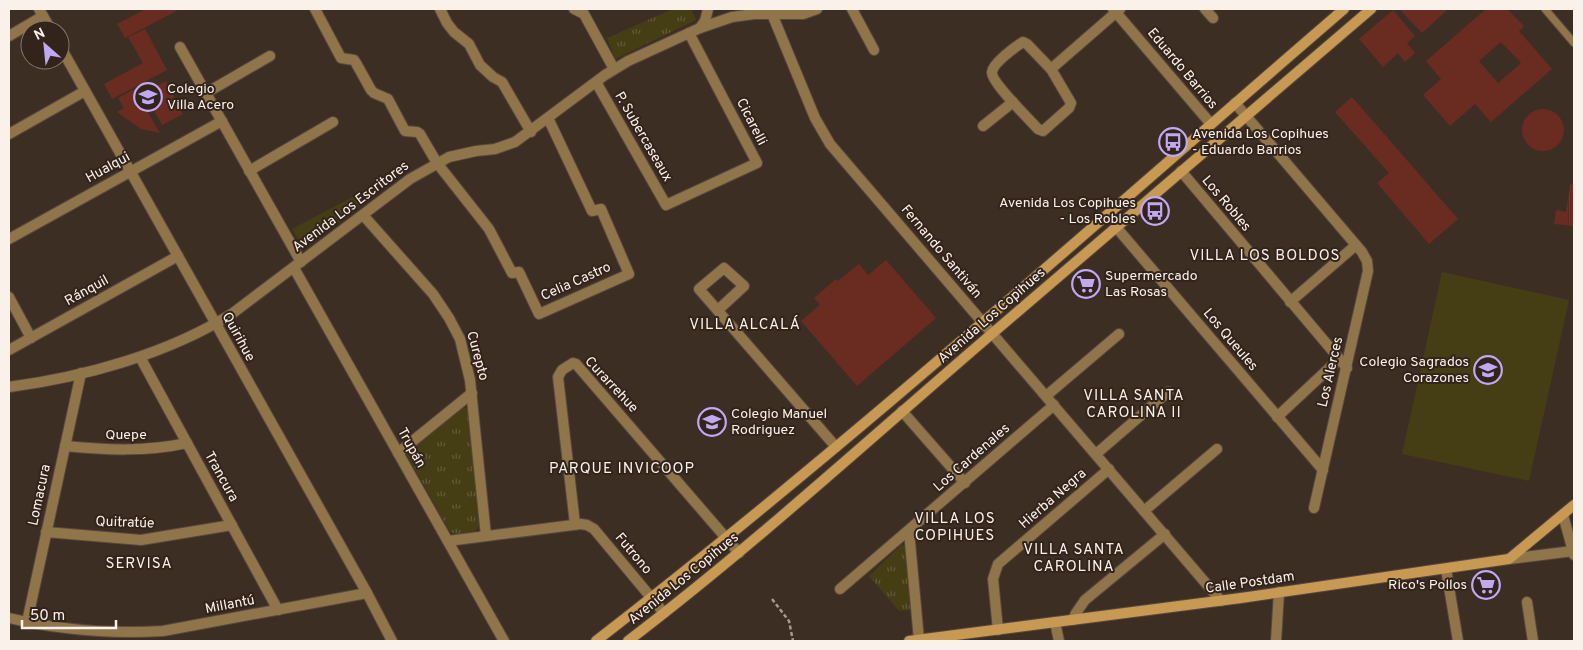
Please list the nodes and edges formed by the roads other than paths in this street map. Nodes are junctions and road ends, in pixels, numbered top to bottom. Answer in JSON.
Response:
{"nodes":[{"id":1,"x":315,"y":9,"type":"edge"},
{"id":2,"x":440,"y":9,"type":"edge"},
{"id":3,"x":574,"y":9,"type":"edge"},
{"id":4,"x":708,"y":9,"type":"edge"},
{"id":5,"x":817,"y":9,"type":"edge"},
{"id":6,"x":852,"y":9,"type":"edge"},
{"id":7,"x":1205,"y":9,"type":"edge"},
{"id":8,"x":1344,"y":9,"type":"edge"},
{"id":9,"x":1371,"y":9,"type":"edge"},
{"id":10,"x":1116,"y":10,"type":"edge"},
{"id":11,"x":1547,"y":10,"type":"edge"},
{"id":12,"x":749,"y":11,"type":"edge"},
{"id":13,"x":41,"y":12,"type":"edge"},
{"id":14,"x":779,"y":12,"type":"edge"},
{"id":15,"x":1213,"y":18,"type":"dead end"},
{"id":16,"x":700,"y":28,"type":"junction"},
{"id":17,"x":689,"y":33,"type":"junction"},
{"id":18,"x":9,"y":36,"type":"edge"},
{"id":19,"x":1574,"y":43,"type":"edge"},
{"id":20,"x":180,"y":47,"type":"dead end"},
{"id":21,"x":874,"y":50,"type":"dead end"},
{"id":22,"x":270,"y":56,"type":"dead end"},
{"id":23,"x":70,"y":64,"type":"edge"},
{"id":24,"x":614,"y":69,"type":"junction"},
{"id":25,"x":1051,"y":69,"type":"junction"},
{"id":26,"x":596,"y":82,"type":"junction"},
{"id":27,"x":85,"y":91,"type":"junction"},
{"id":28,"x":206,"y":93,"type":"junction"},
{"id":29,"x":1013,"y":102,"type":"junction"},
{"id":30,"x":1235,"y":103,"type":"junction"},
{"id":31,"x":1246,"y":116,"type":"junction"},
{"id":32,"x":548,"y":118,"type":"junction"},
{"id":33,"x":222,"y":121,"type":"junction"},
{"id":34,"x":333,"y":122,"type":"dead end"},
{"id":35,"x":1211,"y":124,"type":"junction"},
{"id":36,"x":983,"y":126,"type":"dead end"},
{"id":37,"x":531,"y":132,"type":"junction"},
{"id":38,"x":9,"y":134,"type":"edge"},
{"id":39,"x":437,"y":163,"type":"junction"},
{"id":40,"x":130,"y":171,"type":"junction"},
{"id":41,"x":250,"y":171,"type":"junction"},
{"id":42,"x":1181,"y":171,"type":"junction"},
{"id":43,"x":666,"y":205,"type":"joint"},
{"id":44,"x":363,"y":214,"type":"junction"},
{"id":45,"x":1116,"y":227,"type":"junction"},
{"id":46,"x":9,"y":238,"type":"edge"},
{"id":47,"x":1356,"y":245,"type":"junction"},
{"id":48,"x":178,"y":256,"type":"junction"},
{"id":49,"x":297,"y":265,"type":"junction"},
{"id":50,"x":9,"y":297,"type":"edge"},
{"id":51,"x":1290,"y":302,"type":"junction"},
{"id":52,"x":718,"y":310,"type":"dead end"},
{"id":53,"x":982,"y":321,"type":"junction"},
{"id":54,"x":216,"y":324,"type":"junction"},
{"id":55,"x":992,"y":333,"type":"junction"},
{"id":56,"x":1119,"y":334,"type":"dead end"},
{"id":57,"x":31,"y":338,"type":"junction"},
{"id":58,"x":9,"y":350,"type":"edge"},
{"id":59,"x":140,"y":357,"type":"junction"},
{"id":60,"x":1339,"y":359,"type":"junction"},
{"id":61,"x":1347,"y":368,"type":"junction"},
{"id":62,"x":81,"y":373,"type":"junction"},
{"id":63,"x":9,"y":387,"type":"edge"},
{"id":64,"x":1168,"y":392,"type":"dead end"},
{"id":65,"x":472,"y":393,"type":"junction"},
{"id":66,"x":1046,"y":396,"type":"junction"},
{"id":67,"x":1054,"y":406,"type":"junction"},
{"id":68,"x":902,"y":412,"type":"junction"},
{"id":69,"x":1277,"y":417,"type":"junction"},
{"id":70,"x":186,"y":443,"type":"junction"},
{"id":71,"x":65,"y":446,"type":"junction"},
{"id":72,"x":836,"y":447,"type":"junction"},
{"id":73,"x":1217,"y":449,"type":"dead end"},
{"id":74,"x":398,"y":453,"type":"junction"},
{"id":75,"x":1096,"y":454,"type":"junction"},
{"id":76,"x":1109,"y":469,"type":"junction"},
{"id":77,"x":1323,"y":470,"type":"junction"},
{"id":78,"x":964,"y":483,"type":"junction"},
{"id":79,"x":1574,"y":505,"type":"edge"},
{"id":80,"x":1314,"y":508,"type":"dead end"},
{"id":81,"x":1144,"y":511,"type":"junction"},
{"id":82,"x":1563,"y":515,"type":"junction"},
{"id":83,"x":575,"y":524,"type":"junction"},
{"id":84,"x":232,"y":525,"type":"junction"},
{"id":85,"x":908,"y":531,"type":"junction"},
{"id":86,"x":46,"y":532,"type":"junction"},
{"id":87,"x":1164,"y":534,"type":"junction"},
{"id":88,"x":486,"y":536,"type":"junction"},
{"id":89,"x":727,"y":538,"type":"junction"},
{"id":90,"x":448,"y":541,"type":"junction"},
{"id":91,"x":739,"y":553,"type":"junction"},
{"id":92,"x":1574,"y":553,"type":"edge"},
{"id":93,"x":1509,"y":559,"type":"junction"},
{"id":94,"x":1446,"y":569,"type":"junction"},
{"id":95,"x":840,"y":589,"type":"dead end"},
{"id":96,"x":1279,"y":592,"type":"junction"},
{"id":97,"x":367,"y":593,"type":"junction"},
{"id":98,"x":652,"y":598,"type":"junction"},
{"id":99,"x":1222,"y":600,"type":"junction"},
{"id":100,"x":1527,"y":602,"type":"dead end"},
{"id":101,"x":278,"y":610,"type":"junction"},
{"id":102,"x":664,"y":613,"type":"junction"},
{"id":103,"x":9,"y":618,"type":"edge"},
{"id":104,"x":1072,"y":620,"type":"junction"},
{"id":105,"x":27,"y":622,"type":"junction"},
{"id":106,"x":620,"y":622,"type":"junction"},
{"id":107,"x":1055,"y":622,"type":"junction"},
{"id":108,"x":998,"y":630,"type":"junction"},
{"id":109,"x":164,"y":636,"type":"edge"},
{"id":110,"x":632,"y":640,"type":"edge"},
{"id":111,"x":392,"y":641,"type":"edge"},
{"id":112,"x":504,"y":641,"type":"edge"},
{"id":113,"x":596,"y":641,"type":"edge"},
{"id":114,"x":914,"y":641,"type":"edge"},
{"id":115,"x":1059,"y":641,"type":"edge"},
{"id":116,"x":1276,"y":641,"type":"edge"},
{"id":117,"x":1458,"y":641,"type":"edge"},
{"id":118,"x":1534,"y":641,"type":"edge"}],
"edges":[{"from":1,"to":39,"type":"street"},
{"from":2,"to":37,"type":"street"},
{"from":3,"to":24,"type":"street"},
{"from":4,"to":16,"type":"street"},
{"from":5,"to":14,"type":"street","name":"Avenida Los Escritores"},
{"from":6,"to":21,"type":"street"},
{"from":7,"to":15,"type":"street"},
{"from":8,"to":30,"type":"main road","name":"Avenida Los Copihues"},
{"from":9,"to":31,"type":"main road","name":"Avenida Los Copihues"},
{"from":10,"to":25,"type":"street"},
{"from":10,"to":35,"type":"street","name":"Eduardo Barrios"},
{"from":11,"to":19,"type":"lane"},
{"from":12,"to":14,"type":"street","name":"Avenida Los Escritores"},
{"from":12,"to":16,"type":"street","name":"Avenida Los Escritores"},
{"from":13,"to":18,"type":"street"},
{"from":14,"to":53,"type":"street","name":"Fernando Santiván"},
{"from":16,"to":17,"type":"street","name":"Avenida Los Escritores"},
{"from":17,"to":24,"type":"street","name":"Avenida Los Escritores"},
{"from":17,"to":43,"type":"street","name":"Cicarelli"},
{"from":20,"to":28,"type":"street","name":"Trupán"},
{"from":22,"to":28,"type":"street"},
{"from":23,"to":27,"type":"street","name":"Quirihue"},
{"from":24,"to":26,"type":"street","name":"Avenida Los Escritores"},
{"from":25,"to":29,"type":"street"},
{"from":25,"to":29,"type":"street"},
{"from":26,"to":32,"type":"street","name":"Avenida Los Escritores"},
{"from":26,"to":43,"type":"street","name":"P. Subercaseaux"},
{"from":27,"to":38,"type":"street"},
{"from":27,"to":40,"type":"street","name":"Quirihue"},
{"from":28,"to":33,"type":"street","name":"Trupán"},
{"from":29,"to":36,"type":"street"},
{"from":30,"to":31,"type":"street","name":"Los Alerces"},
{"from":30,"to":35,"type":"main road","name":"Avenida Los Copihues"},
{"from":31,"to":42,"type":"main road","name":"Avenida Los Copihues"},
{"from":31,"to":47,"type":"street","name":"Los Alerces"},
{"from":32,"to":37,"type":"street","name":"Avenida Los Escritores"},
{"from":32,"to":39,"type":"street","name":"Celia Castro"},
{"from":33,"to":40,"type":"street","name":"Hualqui"},
{"from":33,"to":41,"type":"street","name":"Trupán"},
{"from":34,"to":41,"type":"street"},
{"from":35,"to":53,"type":"main road","name":"Avenida Los Copihues"},
{"from":37,"to":39,"type":"street","name":"Avenida Los Escritores"},
{"from":39,"to":44,"type":"street","name":"Avenida Los Escritores"},
{"from":40,"to":46,"type":"street","name":"Hualqui"},
{"from":40,"to":48,"type":"street","name":"Quirihue"},
{"from":41,"to":49,"type":"street","name":"Trupán"},
{"from":42,"to":45,"type":"main road","name":"Avenida Los Copihues"},
{"from":42,"to":51,"type":"street","name":"Los Robles"},
{"from":44,"to":49,"type":"street","name":"Avenida Los Escritores"},
{"from":44,"to":65,"type":"street","name":"Curepto"},
{"from":45,"to":55,"type":"main road","name":"Avenida Los Copihues"},
{"from":45,"to":69,"type":"street","name":"Los Queules"},
{"from":47,"to":51,"type":"street"},
{"from":47,"to":61,"type":"street","name":"Los Alerces"},
{"from":48,"to":54,"type":"street","name":"Quirihue"},
{"from":48,"to":57,"type":"street","name":"Ránquil"},
{"from":49,"to":54,"type":"street","name":"Avenida Los Escritores"},
{"from":49,"to":74,"type":"street","name":"Trupán"},
{"from":50,"to":57,"type":"street"},
{"from":51,"to":60,"type":"street","name":"Los Robles"},
{"from":52,"to":72,"type":"street"},
{"from":53,"to":55,"type":"street","name":"Fernando Santiván"},
{"from":53,"to":72,"type":"main road","name":"Avenida Los Copihues"},
{"from":54,"to":59,"type":"street","name":"Avenida Los Escritores"},
{"from":54,"to":97,"type":"street","name":"Quirihue"},
{"from":55,"to":66,"type":"street","name":"Fernando Santiván"},
{"from":55,"to":68,"type":"main road","name":"Avenida Los Copihues"},
{"from":56,"to":66,"type":"street"},
{"from":57,"to":58,"type":"street","name":"Ránquil"},
{"from":59,"to":62,"type":"street","name":"Avenida Los Escritores"},
{"from":59,"to":70,"type":"street","name":"Trancura"},
{"from":60,"to":61,"type":"street","name":"Los Robles"},
{"from":60,"to":69,"type":"street","name":"Los Alerces"},
{"from":61,"to":77,"type":"street","name":"Los Alerces"},
{"from":62,"to":63,"type":"street","name":"Avenida Los Escritores"},
{"from":62,"to":71,"type":"street","name":"Lomacura"},
{"from":64,"to":75,"type":"street","name":"Hierba Negra"},
{"from":65,"to":74,"type":"street"},
{"from":65,"to":88,"type":"street","name":"Curepto"},
{"from":66,"to":67,"type":"street","name":"Fernando Santiván"},
{"from":67,"to":75,"type":"street","name":"Fernando Santiván"},
{"from":67,"to":78,"type":"street","name":"Los Cardenales"},
{"from":68,"to":78,"type":"street"},
{"from":68,"to":91,"type":"main road","name":"Avenida Los Copihues"},
{"from":69,"to":77,"type":"street","name":"Los Queules"},
{"from":70,"to":71,"type":"street","name":"Quepe"},
{"from":70,"to":84,"type":"street","name":"Trancura"},
{"from":71,"to":86,"type":"street","name":"Lomacura"},
{"from":72,"to":89,"type":"main road","name":"Avenida Los Copihues"},
{"from":73,"to":81,"type":"street"},
{"from":74,"to":90,"type":"street","name":"Trupán"},
{"from":75,"to":76,"type":"street","name":"Fernando Santiván"},
{"from":76,"to":81,"type":"street","name":"Fernando Santiván"},
{"from":76,"to":108,"type":"street","name":"Hierba Negra"},
{"from":77,"to":80,"type":"street","name":"Los Alerces"},
{"from":78,"to":85,"type":"street","name":"Los Cardenales"},
{"from":79,"to":82,"type":"main road"},
{"from":81,"to":87,"type":"street","name":"Fernando Santiván"},
{"from":82,"to":92,"type":"street"},
{"from":82,"to":93,"type":"main road"},
{"from":83,"to":88,"type":"street"},
{"from":83,"to":89,"type":"street","name":"Curarrehue"},
{"from":83,"to":98,"type":"street","name":"Futrono"},
{"from":84,"to":86,"type":"street","name":"Quitratúe"},
{"from":84,"to":101,"type":"street","name":"Trancura"},
{"from":85,"to":95,"type":"street","name":"Los Cardenales"},
{"from":85,"to":114,"type":"street"},
{"from":86,"to":105,"type":"street","name":"Lomacura"},
{"from":87,"to":99,"type":"street","name":"Fernando Santiván"},
{"from":87,"to":104,"type":"street"},
{"from":88,"to":90,"type":"street"},
{"from":89,"to":91,"type":"street","name":"Curarrehue"},
{"from":89,"to":98,"type":"main road","name":"Avenida Los Copihues"},
{"from":90,"to":112,"type":"street","name":"Trupán"},
{"from":91,"to":102,"type":"main road","name":"Avenida Los Copihues"},
{"from":92,"to":93,"type":"street"},
{"from":93,"to":94,"type":"main road","name":"Calle Postdam"},
{"from":94,"to":96,"type":"main road","name":"Calle Postdam"},
{"from":94,"to":117,"type":"street"},
{"from":96,"to":99,"type":"main road","name":"Calle Postdam"},
{"from":96,"to":116,"type":"street"},
{"from":97,"to":101,"type":"street","name":"Millantú"},
{"from":97,"to":111,"type":"street","name":"Quirihue"},
{"from":98,"to":102,"type":"street","name":"Futrono"},
{"from":98,"to":106,"type":"main road","name":"Avenida Los Copihues"},
{"from":99,"to":104,"type":"main road","name":"Calle Postdam"},
{"from":100,"to":118,"type":"street"},
{"from":101,"to":109,"type":"street","name":"Millantú"},
{"from":102,"to":110,"type":"main road","name":"Avenida Los Copihues"},
{"from":103,"to":105,"type":"street","name":"Millantú"},
{"from":104,"to":107,"type":"main road","name":"Calle Postdam"},
{"from":105,"to":109,"type":"street","name":"Millantú"},
{"from":106,"to":110,"type":"main road"},
{"from":106,"to":113,"type":"main road"},
{"from":107,"to":108,"type":"main road","name":"Calle Postdam"},
{"from":107,"to":115,"type":"street"},
{"from":108,"to":114,"type":"main road","name":"Calle Postdam"}]}
